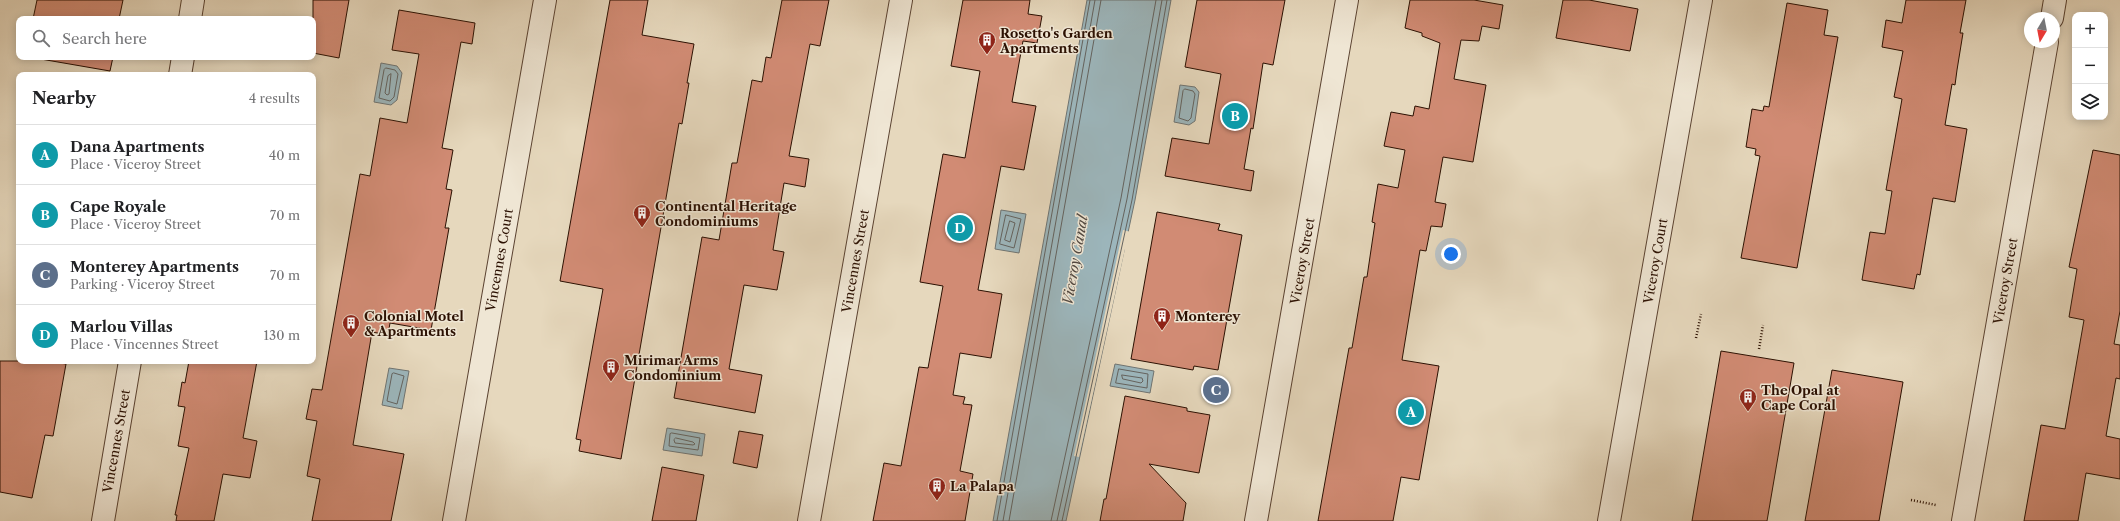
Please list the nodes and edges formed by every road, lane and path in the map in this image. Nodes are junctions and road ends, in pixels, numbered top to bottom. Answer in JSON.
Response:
{"nodes":[{"id":1,"x":193,"y":0,"type":"edge"},
{"id":2,"x":545,"y":0,"type":"edge"},
{"id":3,"x":901,"y":0,"type":"edge"},
{"id":4,"x":1347,"y":0,"type":"edge"},
{"id":5,"x":1701,"y":0,"type":"edge"},
{"id":6,"x":2055,"y":0,"type":"edge"},
{"id":7,"x":2053,"y":12,"type":"edge"},
{"id":8,"x":190,"y":16,"type":"edge"},
{"id":9,"x":2046,"y":48,"type":"edge"},
{"id":10,"x":182,"y":60,"type":"edge"},
{"id":11,"x":180,"y":72,"type":"edge"},
{"id":12,"x":1701,"y":314,"type":"dead end"},
{"id":13,"x":1763,"y":325,"type":"dead end"},
{"id":14,"x":1696,"y":338,"type":"dead end"},
{"id":15,"x":1759,"y":349,"type":"dead end"},
{"id":16,"x":129,"y":364,"type":"edge"},
{"id":17,"x":1911,"y":500,"type":"dead end"},
{"id":18,"x":1936,"y":505,"type":"dead end"},
{"id":19,"x":103,"y":521,"type":"edge"},
{"id":20,"x":454,"y":521,"type":"edge"},
{"id":21,"x":809,"y":521,"type":"edge"},
{"id":22,"x":1256,"y":521,"type":"edge"},
{"id":23,"x":1609,"y":521,"type":"edge"},
{"id":24,"x":1963,"y":521,"type":"edge"}],
"edges":[{"from":1,"to":8,"type":"street"},
{"from":2,"to":20,"type":"street","name":"Vincennes Court"},
{"from":3,"to":21,"type":"street","name":"Vincennes Street"},
{"from":4,"to":22,"type":"street","name":"Viceroy Street"},
{"from":5,"to":23,"type":"street","name":"Viceroy Court"},
{"from":6,"to":7,"type":"street"},
{"from":9,"to":24,"type":"street","name":"Viceroy Street"},
{"from":10,"to":11,"type":"street"},
{"from":12,"to":14,"type":"path"},
{"from":13,"to":15,"type":"path"},
{"from":16,"to":19,"type":"street","name":"Vincennes Street"},
{"from":17,"to":18,"type":"path"}]}
